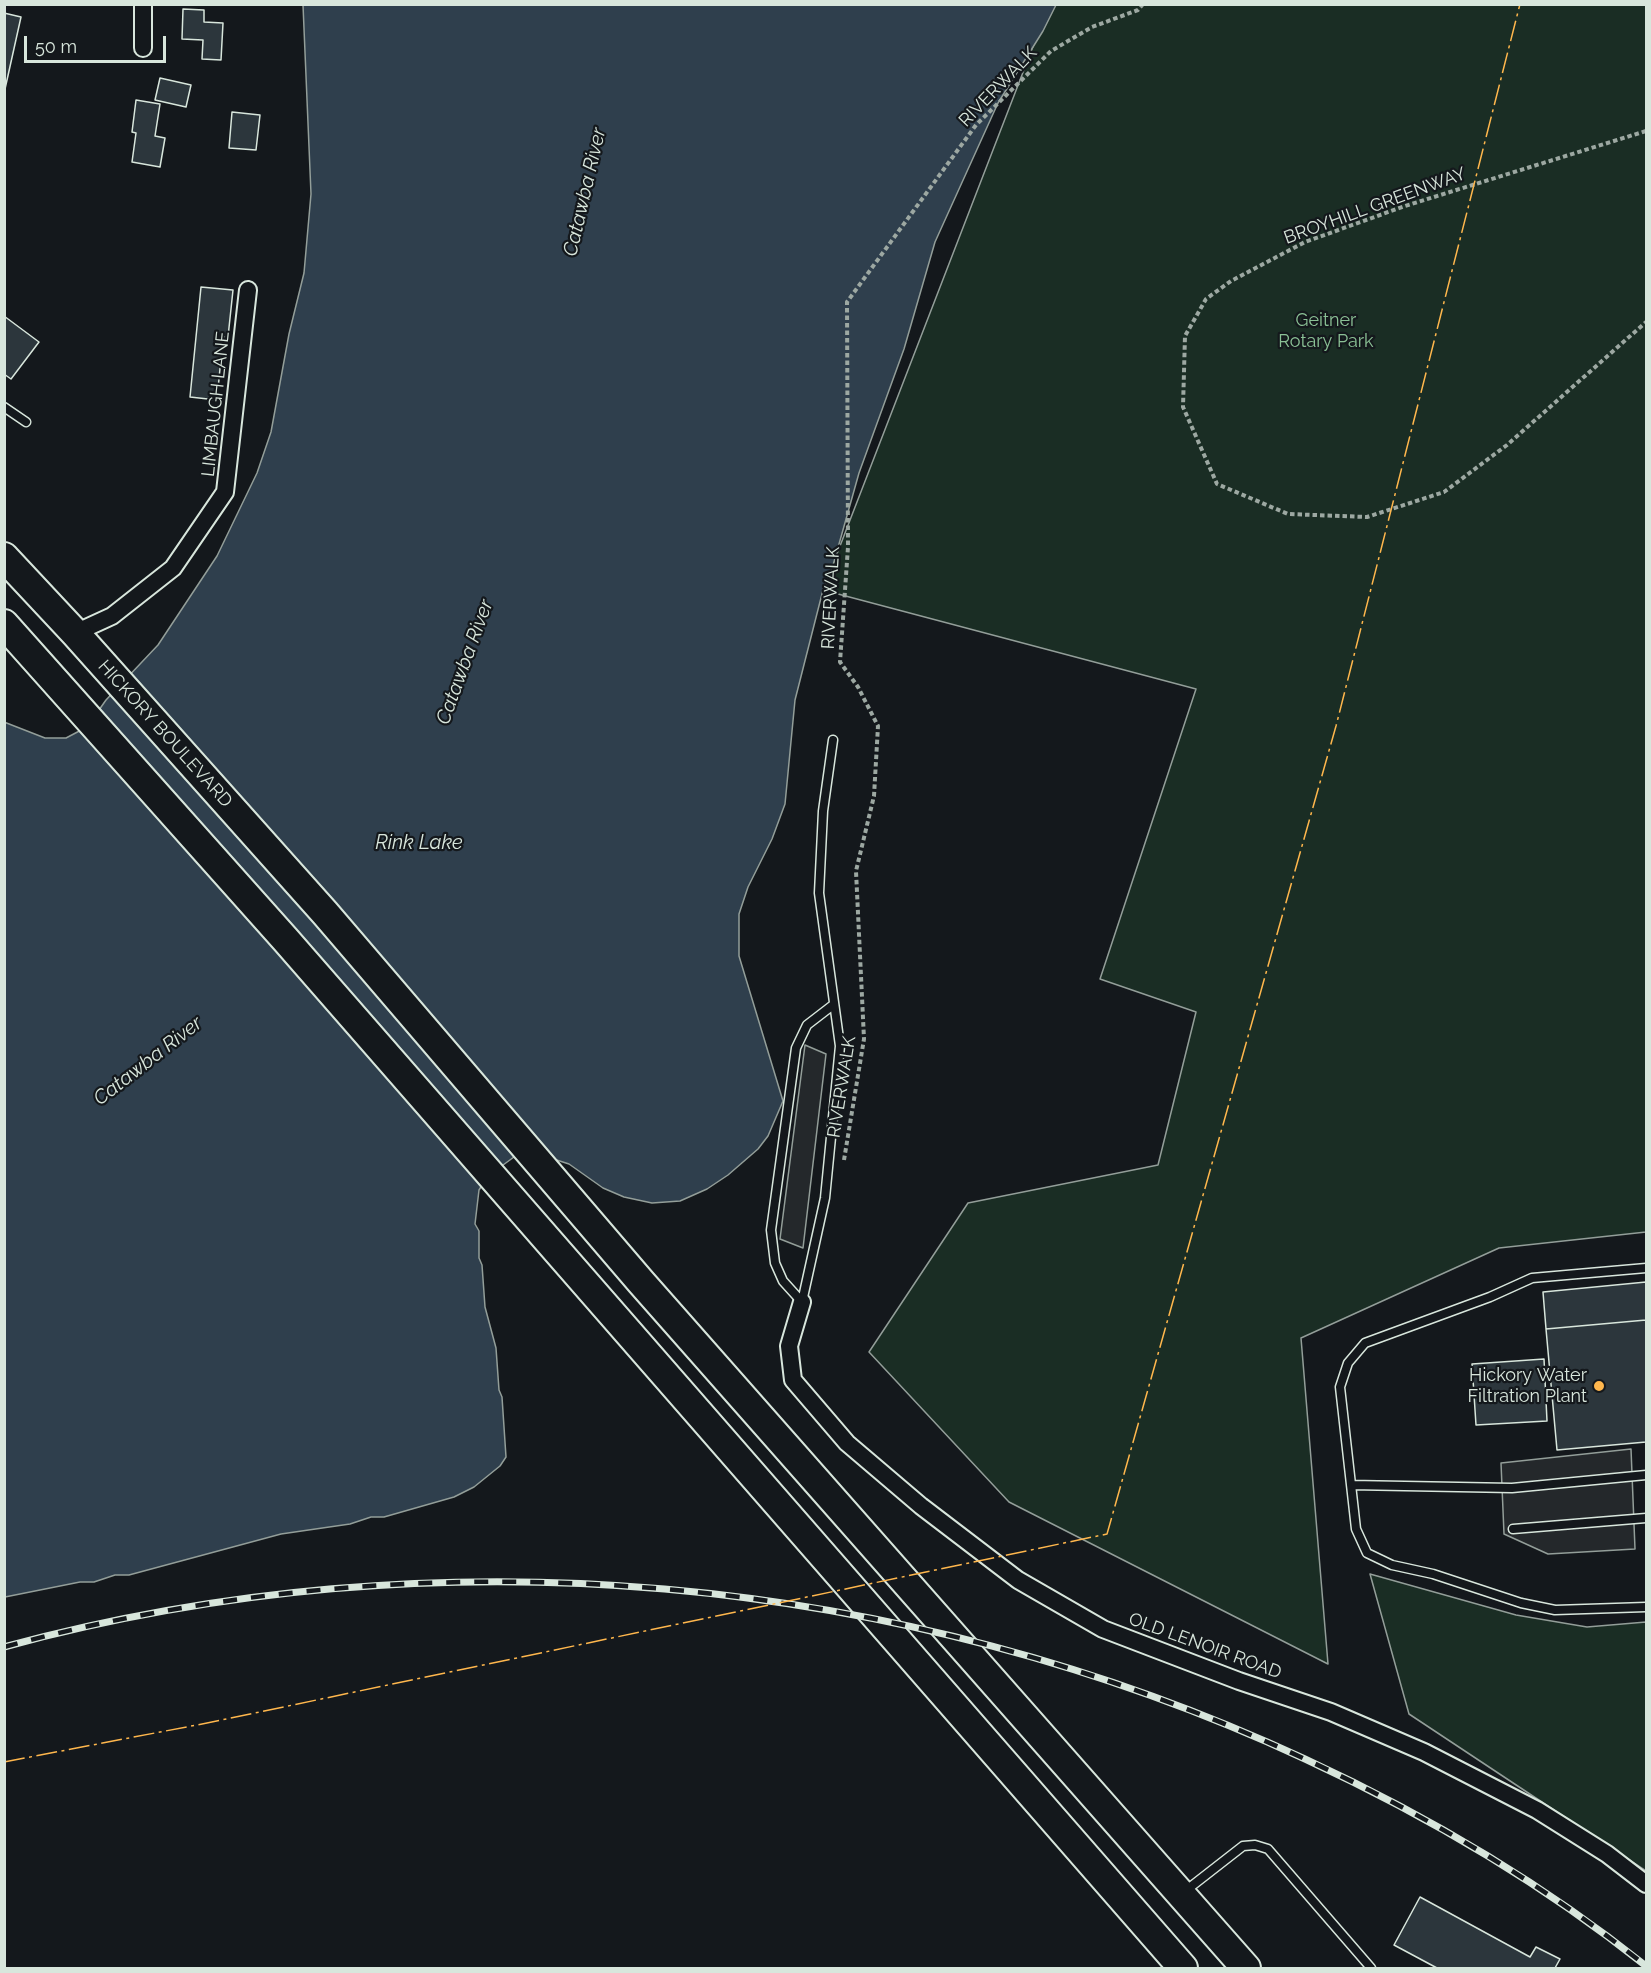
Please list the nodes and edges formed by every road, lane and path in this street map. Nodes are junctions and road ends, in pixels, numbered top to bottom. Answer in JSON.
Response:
{"nodes":[{"id":1,"x":143,"y":4,"type":"edge"},
{"id":2,"x":1143,"y":4,"type":"edge"},
{"id":3,"x":143,"y":48,"type":"dead end"},
{"id":4,"x":1647,"y":131,"type":"edge"},
{"id":5,"x":248,"y":290,"type":"dead end"},
{"id":6,"x":1647,"y":322,"type":"edge"},
{"id":7,"x":4,"y":406,"type":"edge"},
{"id":8,"x":26,"y":422,"type":"dead end"},
{"id":9,"x":4,"y":557,"type":"edge"},
{"id":10,"x":4,"y":624,"type":"edge"},
{"id":11,"x":84,"y":643,"type":"junction"},
{"id":12,"x":833,"y":740,"type":"dead end"},
{"id":13,"x":833,"y":1005,"type":"junction"},
{"id":14,"x":843,"y":1167,"type":"dead end"},
{"id":15,"x":1647,"y":1268,"type":"edge"},
{"id":16,"x":802,"y":1302,"type":"junction"},
{"id":17,"x":1647,"y":1475,"type":"edge"},
{"id":18,"x":1351,"y":1485,"type":"junction"},
{"id":19,"x":1647,"y":1518,"type":"edge"},
{"id":20,"x":1513,"y":1529,"type":"dead end"},
{"id":21,"x":1647,"y":1607,"type":"edge"},
{"id":22,"x":1647,"y":1884,"type":"edge"},
{"id":23,"x":1181,"y":1894,"type":"junction"},
{"id":24,"x":1183,"y":1968,"type":"edge"},
{"id":25,"x":1246,"y":1968,"type":"edge"},
{"id":26,"x":1371,"y":1968,"type":"edge"}],
"edges":[{"from":1,"to":3,"type":"street"},
{"from":2,"to":14,"type":"path","name":"RIVERWALK"},
{"from":4,"to":6,"type":"path","name":"BROYHILL GREENWAY"},
{"from":5,"to":11,"type":"street","name":"LIMBAUGH LANE"},
{"from":7,"to":8,"type":"lane"},
{"from":9,"to":11,"type":"highway","name":"HICKORY BOULEVARD"},
{"from":10,"to":24,"type":"highway"},
{"from":11,"to":23,"type":"highway","name":"HICKORY BOULEVARD"},
{"from":12,"to":13,"type":"lane"},
{"from":13,"to":16,"type":"lane"},
{"from":13,"to":16,"type":"lane"},
{"from":15,"to":18,"type":"lane"},
{"from":16,"to":22,"type":"street","name":"OLD LENOIR ROAD"},
{"from":17,"to":18,"type":"lane"},
{"from":18,"to":21,"type":"lane"},
{"from":19,"to":20,"type":"lane"},
{"from":23,"to":25,"type":"highway","name":"HICKORY BOULEVARD"},
{"from":23,"to":26,"type":"lane"}]}
